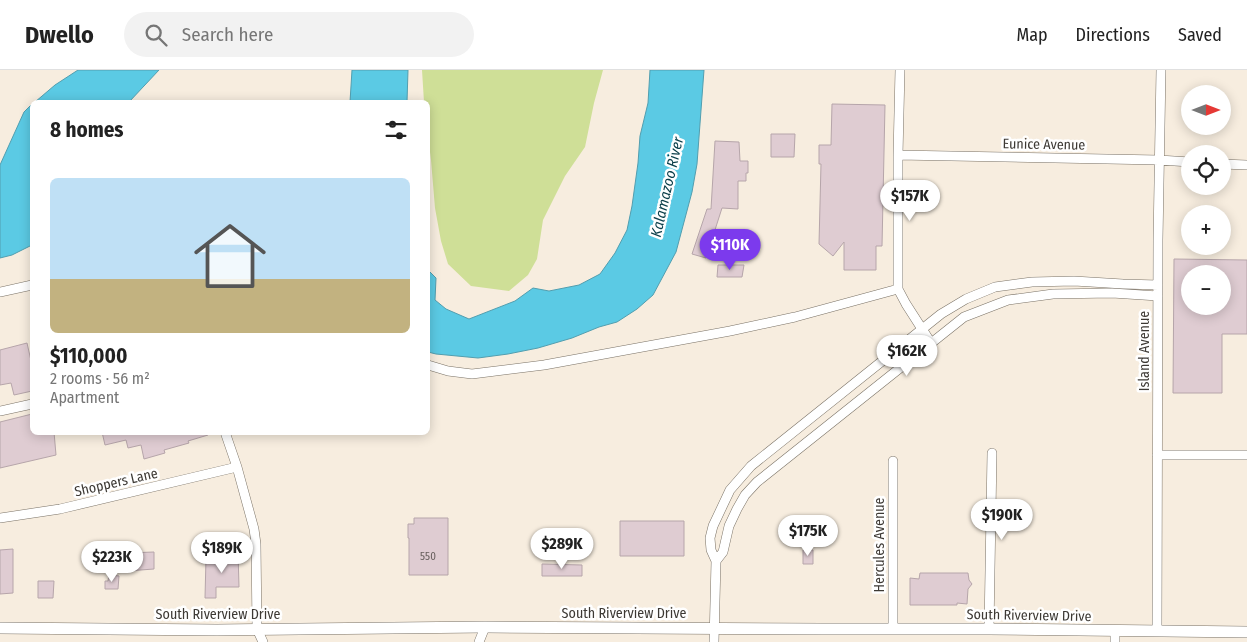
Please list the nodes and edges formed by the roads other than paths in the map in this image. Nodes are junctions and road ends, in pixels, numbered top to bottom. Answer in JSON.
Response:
{"nodes":[{"id":1,"x":900,"y":70,"type":"edge"},
{"id":2,"x":1161,"y":70,"type":"edge"},
{"id":3,"x":898,"y":155,"type":"junction"},
{"id":4,"x":1159,"y":160,"type":"junction"},
{"id":5,"x":1181,"y":161,"type":"edge"},
{"id":6,"x":1231,"y":164,"type":"edge"},
{"id":7,"x":1247,"y":165,"type":"edge"},
{"id":8,"x":1158,"y":284,"type":"junction"},
{"id":9,"x":30,"y":285,"type":"edge"},
{"id":10,"x":898,"y":289,"type":"junction"},
{"id":11,"x":0,"y":292,"type":"edge"},
{"id":12,"x":1158,"y":296,"type":"junction"},
{"id":13,"x":922,"y":329,"type":"junction"},
{"id":14,"x":931,"y":343,"type":"junction"},
{"id":15,"x":430,"y":366,"type":"edge"},
{"id":16,"x":30,"y":404,"type":"edge"},
{"id":17,"x":0,"y":411,"type":"edge"},
{"id":18,"x":226,"y":435,"type":"edge"},
{"id":19,"x":992,"y":452,"type":"dead end"},
{"id":20,"x":1157,"y":455,"type":"junction"},
{"id":21,"x":1247,"y":456,"type":"edge"},
{"id":22,"x":893,"y":461,"type":"dead end"},
{"id":23,"x":237,"y":467,"type":"junction"},
{"id":24,"x":0,"y":518,"type":"edge"},
{"id":25,"x":716,"y":561,"type":"junction"},
{"id":26,"x":485,"y":627,"type":"junction"},
{"id":27,"x":0,"y":628,"type":"edge"},
{"id":28,"x":715,"y":628,"type":"junction"},
{"id":29,"x":257,"y":629,"type":"junction"},
{"id":30,"x":989,"y":629,"type":"junction"},
{"id":31,"x":893,"y":630,"type":"junction"},
{"id":32,"x":1156,"y":631,"type":"junction"},
{"id":33,"x":1247,"y":632,"type":"edge"},
{"id":34,"x":1115,"y":636,"type":"edge"},
{"id":35,"x":263,"y":642,"type":"edge"},
{"id":36,"x":479,"y":642,"type":"edge"},
{"id":37,"x":714,"y":642,"type":"edge"}],
"edges":[{"from":1,"to":3,"type":"street"},
{"from":2,"to":4,"type":"street","name":"Island Avenue"},
{"from":3,"to":4,"type":"street","name":"Eunice Avenue"},
{"from":3,"to":10,"type":"street"},
{"from":4,"to":5,"type":"street","name":"Eunice Avenue"},
{"from":4,"to":8,"type":"street","name":"Island Avenue"},
{"from":6,"to":7,"type":"street"},
{"from":8,"to":12,"type":"street","name":"Island Avenue"},
{"from":8,"to":13,"type":"street"},
{"from":9,"to":11,"type":"street"},
{"from":10,"to":13,"type":"street"},
{"from":10,"to":15,"type":"street"},
{"from":12,"to":14,"type":"street"},
{"from":12,"to":20,"type":"street","name":"Island Avenue"},
{"from":13,"to":14,"type":"street"},
{"from":13,"to":25,"type":"street"},
{"from":14,"to":25,"type":"street"},
{"from":16,"to":17,"type":"street"},
{"from":18,"to":23,"type":"street"},
{"from":19,"to":30,"type":"street"},
{"from":20,"to":21,"type":"street"},
{"from":20,"to":32,"type":"street","name":"Island Avenue"},
{"from":22,"to":31,"type":"street","name":"Hercules Avenue"},
{"from":23,"to":24,"type":"street","name":"Shoppers Lane"},
{"from":23,"to":29,"type":"street"},
{"from":25,"to":28,"type":"street"},
{"from":26,"to":28,"type":"street","name":"South Riverview Drive"},
{"from":26,"to":29,"type":"street","name":"South Riverview Drive"},
{"from":26,"to":36,"type":"street"},
{"from":27,"to":29,"type":"street","name":"South Riverview Drive"},
{"from":28,"to":31,"type":"street","name":"South Riverview Drive"},
{"from":28,"to":37,"type":"street"},
{"from":29,"to":35,"type":"street"},
{"from":30,"to":31,"type":"street","name":"South Riverview Drive"},
{"from":30,"to":34,"type":"street","name":"South Riverview Drive"},
{"from":32,"to":33,"type":"street","name":"South Riverview Drive"},
{"from":32,"to":34,"type":"street","name":"South Riverview Drive"}]}
